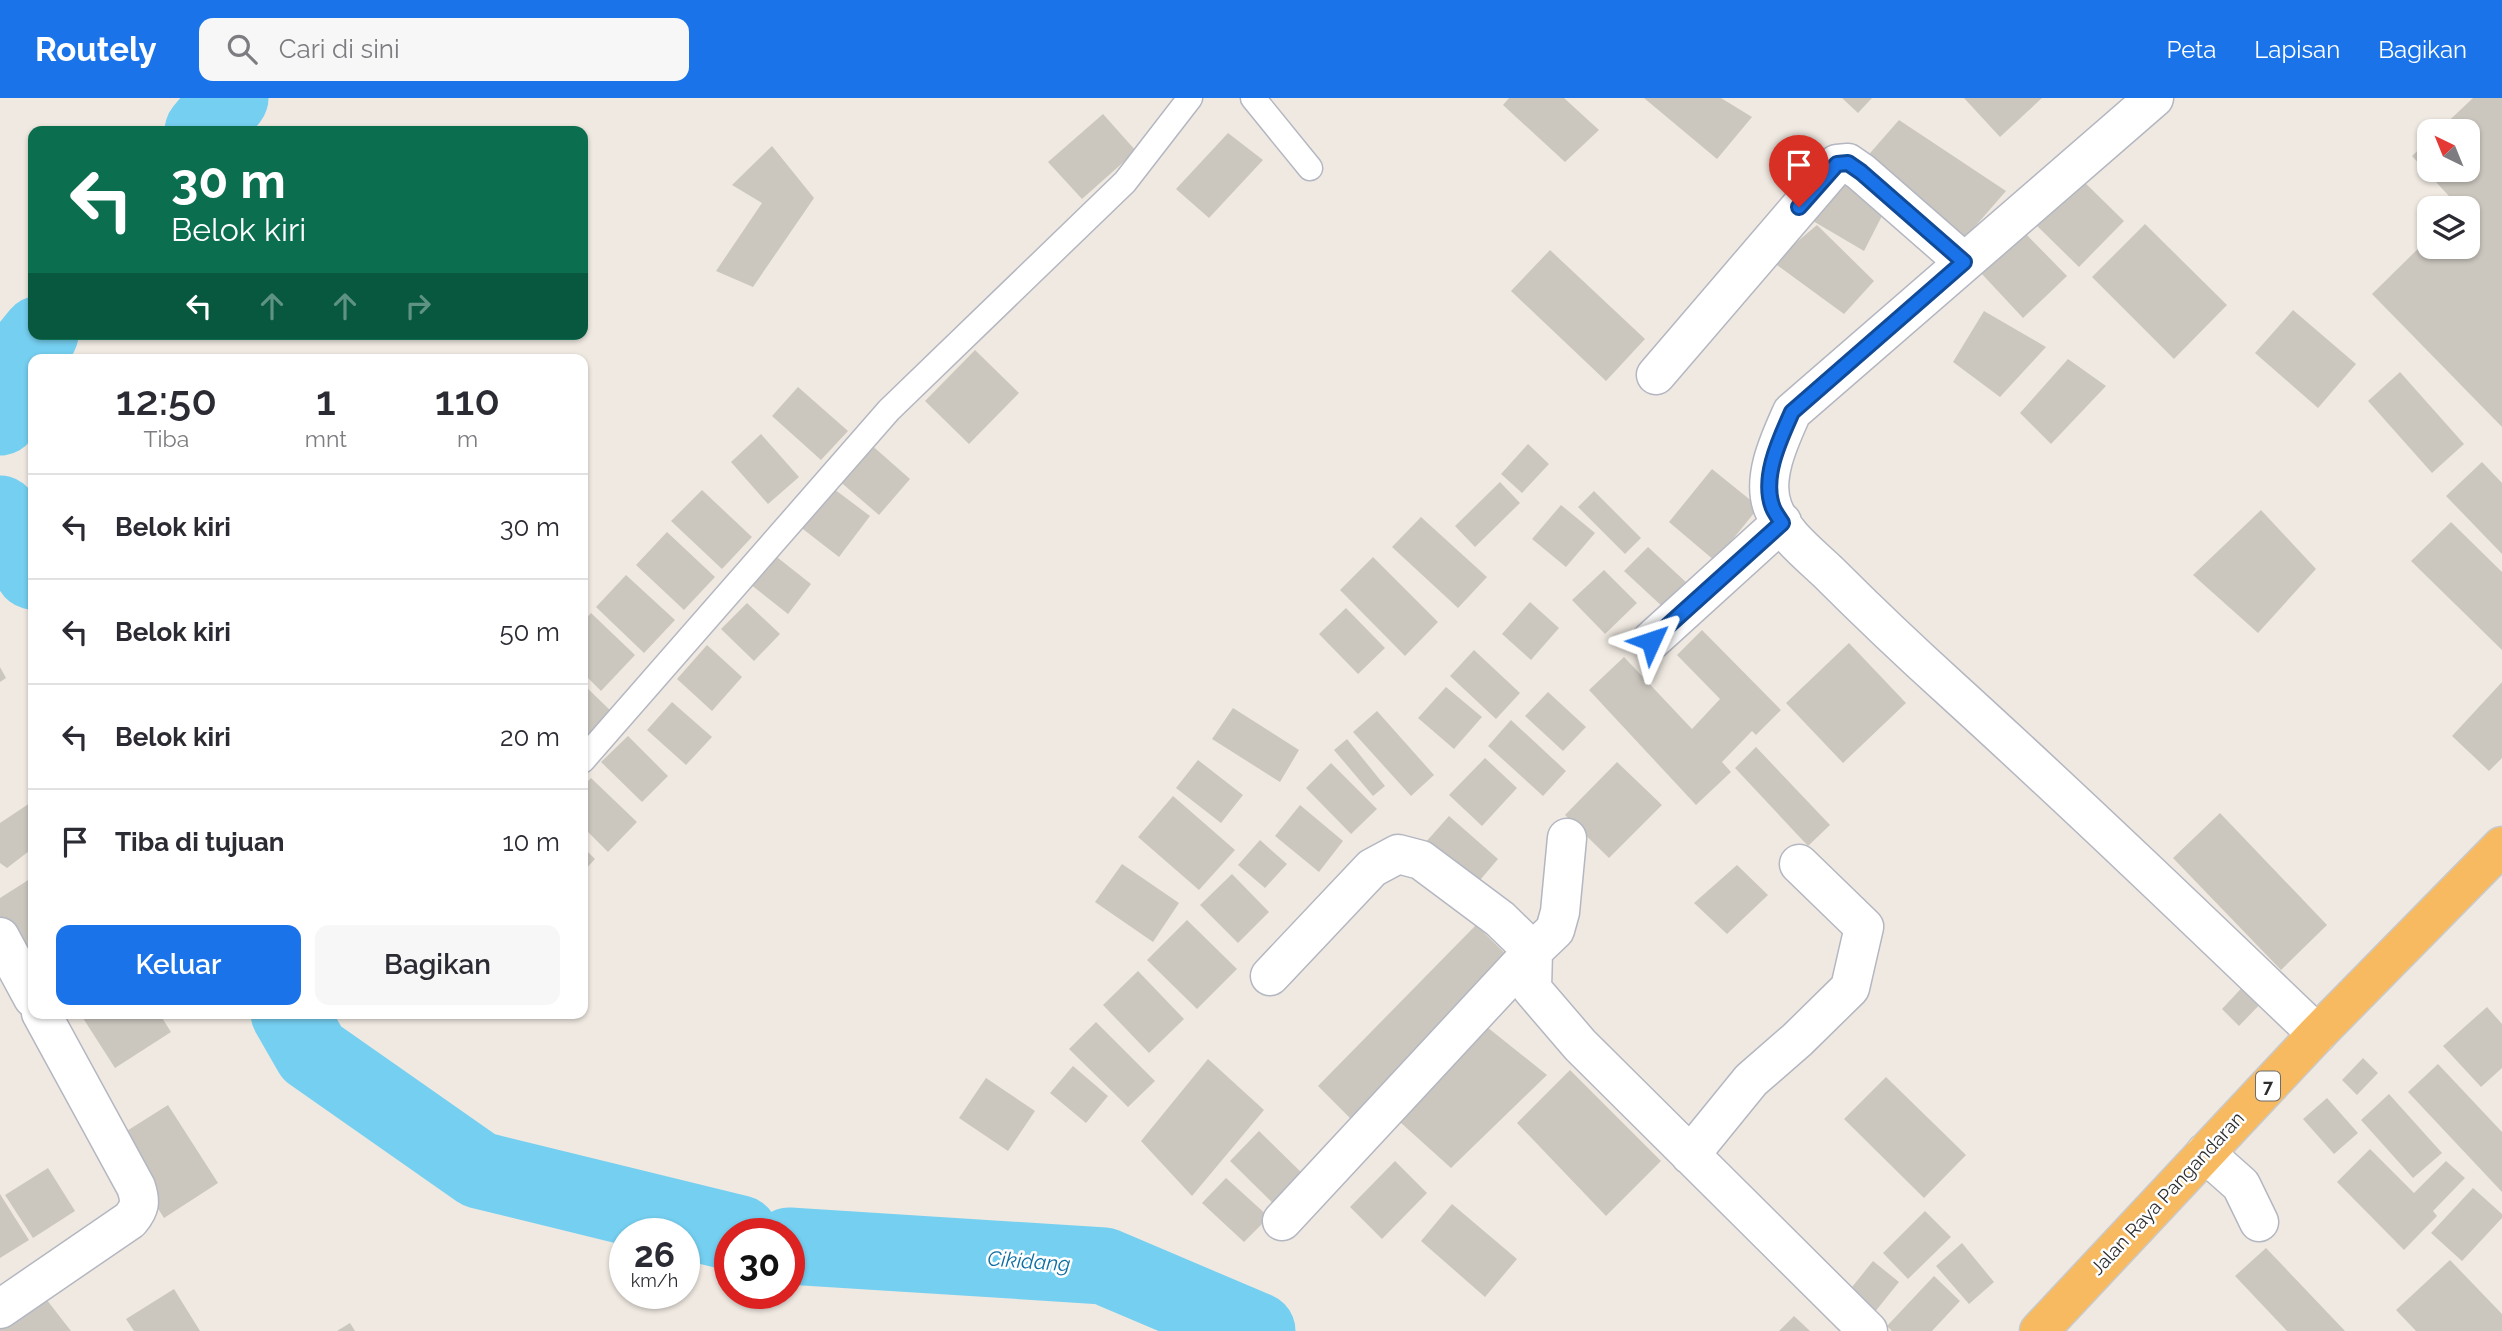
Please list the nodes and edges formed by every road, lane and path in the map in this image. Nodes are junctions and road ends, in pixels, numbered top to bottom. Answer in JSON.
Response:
{"nodes":[{"id":1,"x":1190,"y":98,"type":"edge"},
{"id":2,"x":1253,"y":98,"type":"edge"},
{"id":3,"x":2154,"y":98,"type":"edge"},
{"id":4,"x":1310,"y":168,"type":"dead end"},
{"id":5,"x":1964,"y":262,"type":"junction"},
{"id":6,"x":1656,"y":375,"type":"dead end"},
{"id":7,"x":1782,"y":523,"type":"junction"},
{"id":8,"x":1651,"y":641,"type":"dead end"},
{"id":9,"x":588,"y":754,"type":"edge"},
{"id":10,"x":1567,"y":838,"type":"dead end"},
{"id":11,"x":2502,"y":846,"type":"edge"},
{"id":12,"x":1799,"y":864,"type":"dead end"},
{"id":13,"x":0,"y":937,"type":"edge"},
{"id":14,"x":1533,"y":951,"type":"junction"},
{"id":15,"x":1270,"y":976,"type":"dead end"},
{"id":16,"x":28,"y":989,"type":"edge"},
{"id":17,"x":44,"y":1019,"type":"edge"},
{"id":18,"x":2316,"y":1034,"type":"junction"},
{"id":19,"x":2205,"y":1153,"type":"junction"},
{"id":20,"x":1690,"y":1154,"type":"junction"},
{"id":21,"x":1282,"y":1221,"type":"dead end"},
{"id":22,"x":2259,"y":1222,"type":"dead end"},
{"id":23,"x":0,"y":1309,"type":"edge"},
{"id":24,"x":1868,"y":1331,"type":"edge"},
{"id":25,"x":2039,"y":1331,"type":"edge"}],
"edges":[{"from":1,"to":9,"type":"lane"},
{"from":2,"to":4,"type":"lane"},
{"from":3,"to":5,"type":"street"},
{"from":5,"to":6,"type":"street"},
{"from":5,"to":7,"type":"street"},
{"from":7,"to":8,"type":"street"},
{"from":7,"to":18,"type":"street"},
{"from":10,"to":14,"type":"street"},
{"from":11,"to":18,"type":"highway","name":"Jalan Raya Pangandaran","number":"7"},
{"from":12,"to":20,"type":"street"},
{"from":13,"to":16,"type":"street"},
{"from":14,"to":15,"type":"street"},
{"from":14,"to":20,"type":"street"},
{"from":14,"to":21,"type":"street"},
{"from":17,"to":23,"type":"street"},
{"from":18,"to":19,"type":"highway","name":"Jalan Raya Pangandaran","number":"7"},
{"from":19,"to":22,"type":"street"},
{"from":19,"to":25,"type":"highway","name":"Jalan Raya Pangandaran","number":"7"},
{"from":20,"to":24,"type":"street"}]}
